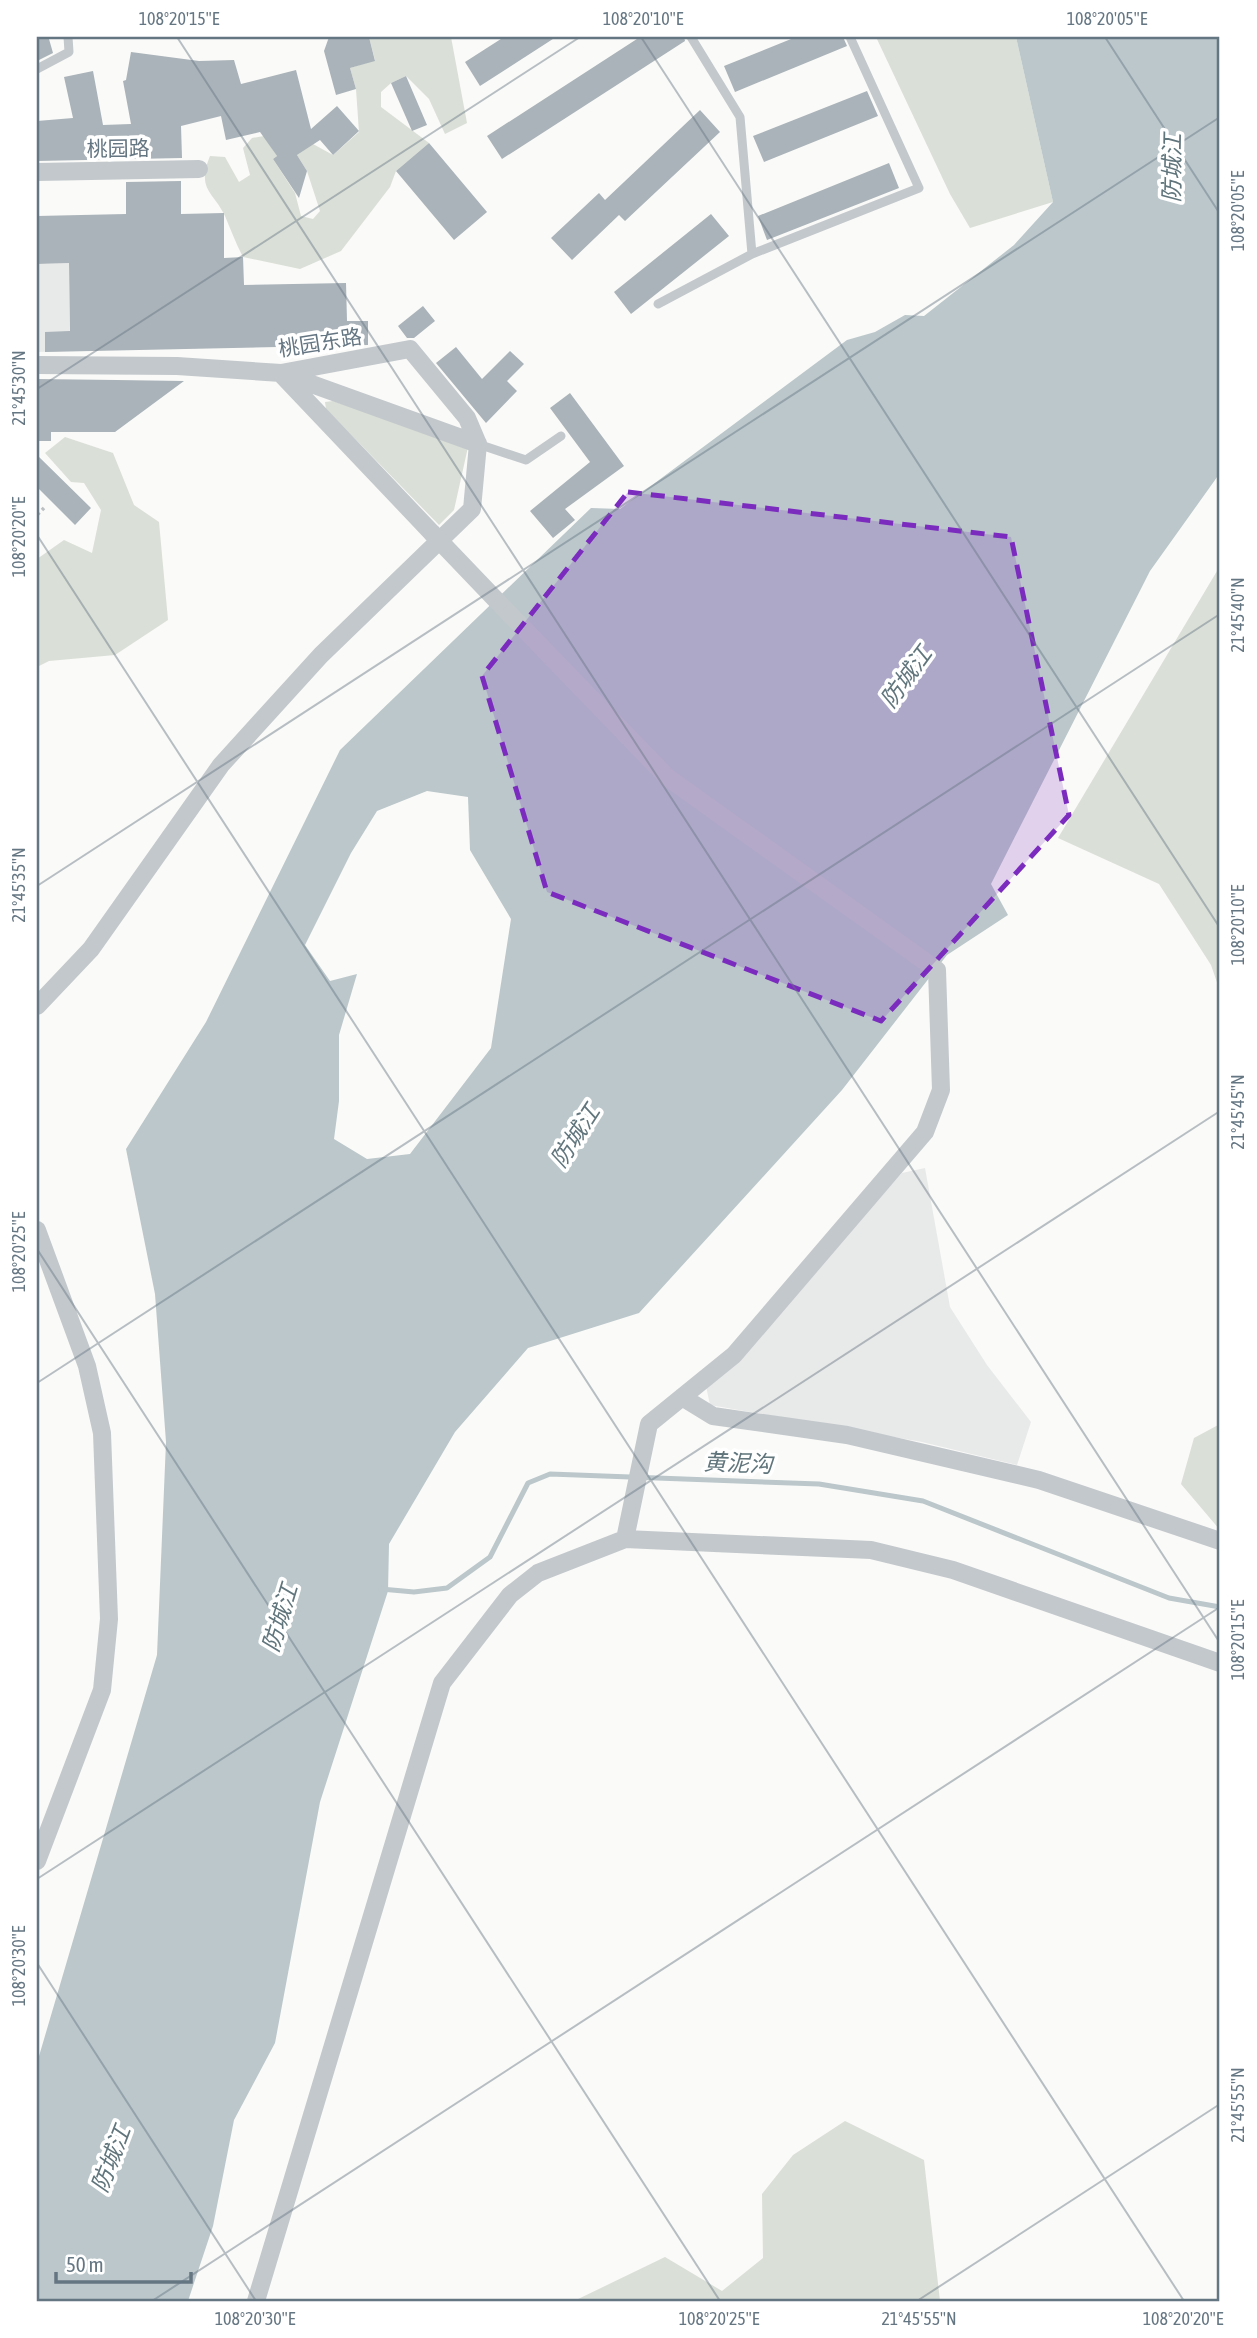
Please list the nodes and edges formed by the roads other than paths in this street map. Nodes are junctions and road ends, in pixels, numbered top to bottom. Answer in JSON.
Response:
{"nodes":[{"id":1,"x":68,"y":37,"type":"edge"},
{"id":2,"x":691,"y":37,"type":"edge"},
{"id":3,"x":850,"y":37,"type":"edge"},
{"id":4,"x":37,"y":69,"type":"edge"},
{"id":5,"x":199,"y":169,"type":"dead end"},
{"id":6,"x":37,"y":172,"type":"edge"},
{"id":7,"x":752,"y":254,"type":"junction"},
{"id":8,"x":658,"y":304,"type":"dead end"},
{"id":9,"x":37,"y":365,"type":"edge"},
{"id":10,"x":281,"y":373,"type":"junction"},
{"id":11,"x":561,"y":436,"type":"dead end"},
{"id":12,"x":478,"y":444,"type":"junction"},
{"id":13,"x":37,"y":1006,"type":"edge"},
{"id":14,"x":37,"y":1230,"type":"edge"},
{"id":15,"x":682,"y":1397,"type":"junction"},
{"id":16,"x":625,"y":1539,"type":"junction"},
{"id":17,"x":1220,"y":1541,"type":"edge"},
{"id":18,"x":1220,"y":1663,"type":"edge"},
{"id":19,"x":37,"y":1861,"type":"edge"},
{"id":20,"x":256,"y":2301,"type":"edge"}],
"edges":[{"from":1,"to":4,"type":"lane"},
{"from":2,"to":7,"type":"lane"},
{"from":3,"to":7,"type":"lane"},
{"from":5,"to":6,"type":"street","name":"桃园路"},
{"from":7,"to":8,"type":"lane"},
{"from":9,"to":10,"type":"street","name":"桃园东路"},
{"from":10,"to":12,"type":"street"},
{"from":10,"to":12,"type":"street","name":"桃园东路"},
{"from":10,"to":15,"type":"street","bridge":true},
{"from":11,"to":12,"type":"lane"},
{"from":12,"to":13,"type":"street"},
{"from":14,"to":19,"type":"street"},
{"from":15,"to":16,"type":"street"},
{"from":15,"to":17,"type":"street"},
{"from":16,"to":18,"type":"street"},
{"from":16,"to":20,"type":"street"}]}
